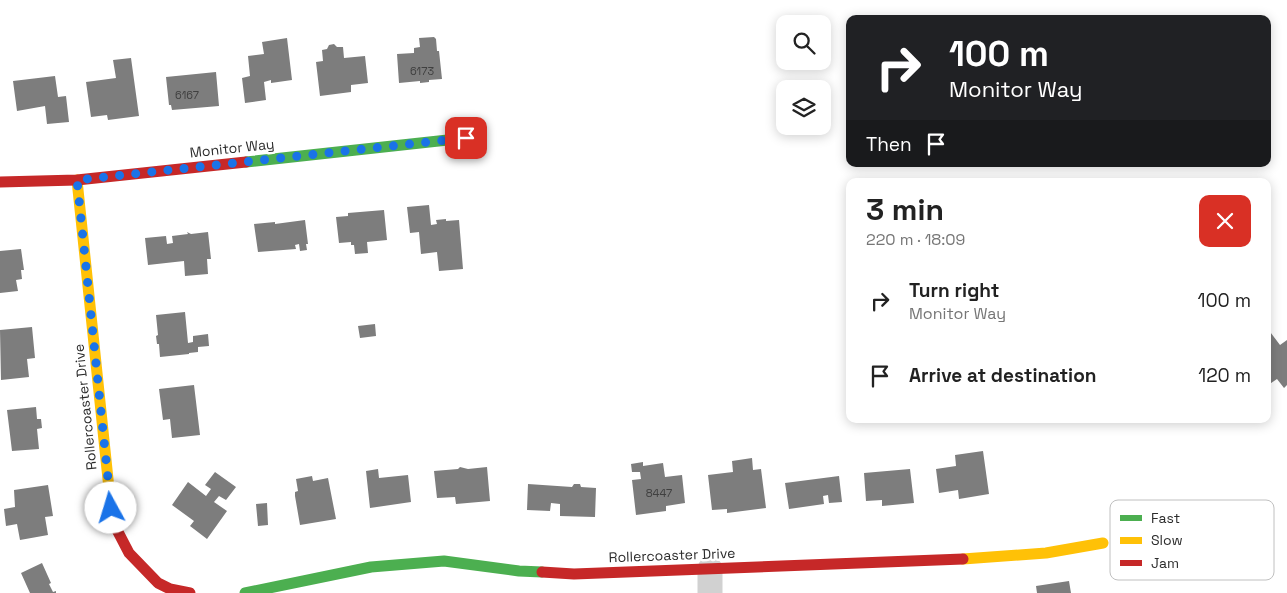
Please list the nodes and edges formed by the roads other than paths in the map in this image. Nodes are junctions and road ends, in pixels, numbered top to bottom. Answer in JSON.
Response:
{"nodes":[{"id":1,"x":466,"y":138,"type":"dead end"},
{"id":2,"x":77,"y":180,"type":"junction"},
{"id":3,"x":0,"y":182,"type":"edge"},
{"id":4,"x":1102,"y":542,"type":"dead end"},
{"id":5,"x":710,"y":581,"type":"edge"},
{"id":6,"x":190,"y":593,"type":"edge"},
{"id":7,"x":245,"y":593,"type":"edge"}],
"edges":[{"from":1,"to":2,"type":"street","name":"Monitor Way"},
{"from":2,"to":3,"type":"street","name":"Monitor Way"},
{"from":2,"to":6,"type":"street","name":"Rollercoaster Drive"},
{"from":4,"to":5,"type":"street","name":"Rollercoaster Drive"},
{"from":5,"to":7,"type":"street","name":"Rollercoaster Drive"}]}
